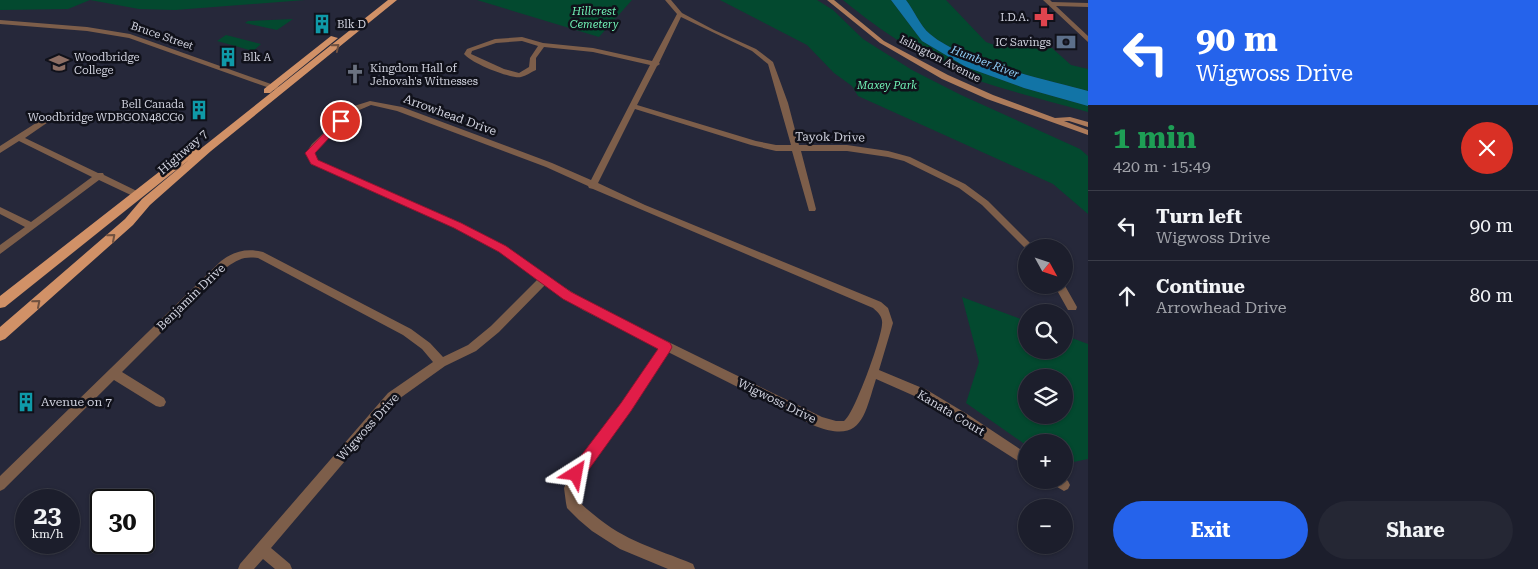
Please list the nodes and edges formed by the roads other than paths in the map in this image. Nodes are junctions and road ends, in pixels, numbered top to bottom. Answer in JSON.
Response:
{"nodes":[{"id":1,"x":380,"y":0,"type":"edge"},
{"id":2,"x":393,"y":0,"type":"edge"},
{"id":3,"x":668,"y":0,"type":"edge"},
{"id":4,"x":830,"y":0,"type":"edge"},
{"id":5,"x":1048,"y":2,"type":"edge"},
{"id":6,"x":1088,"y":5,"type":"edge"},
{"id":7,"x":680,"y":14,"type":"junction"},
{"id":8,"x":0,"y":22,"type":"edge"},
{"id":9,"x":1088,"y":40,"type":"edge"},
{"id":10,"x":542,"y":45,"type":"junction"},
{"id":11,"x":656,"y":64,"type":"junction"},
{"id":12,"x":277,"y":88,"type":"junction"},
{"id":13,"x":634,"y":106,"type":"junction"},
{"id":14,"x":50,"y":118,"type":"dead end"},
{"id":15,"x":1052,"y":119,"type":"junction"},
{"id":16,"x":1088,"y":124,"type":"edge"},
{"id":17,"x":1088,"y":133,"type":"edge"},
{"id":18,"x":20,"y":138,"type":"junction"},
{"id":19,"x":794,"y":148,"type":"junction"},
{"id":20,"x":0,"y":150,"type":"edge"},
{"id":21,"x":100,"y":175,"type":"junction"},
{"id":22,"x":592,"y":186,"type":"junction"},
{"id":23,"x":138,"y":195,"type":"junction"},
{"id":24,"x":812,"y":209,"type":"dead end"},
{"id":25,"x":0,"y":210,"type":"edge"},
{"id":26,"x":31,"y":226,"type":"junction"},
{"id":27,"x":1024,"y":239,"type":"edge"},
{"id":28,"x":0,"y":250,"type":"edge"},
{"id":29,"x":544,"y":280,"type":"junction"},
{"id":30,"x":0,"y":303,"type":"edge"},
{"id":31,"x":0,"y":335,"type":"edge"},
{"id":32,"x":666,"y":347,"type":"junction"},
{"id":33,"x":441,"y":363,"type":"junction"},
{"id":34,"x":873,"y":372,"type":"junction"},
{"id":35,"x":113,"y":373,"type":"junction"},
{"id":36,"x":160,"y":402,"type":"dead end"},
{"id":37,"x":1018,"y":455,"type":"edge"},
{"id":38,"x":0,"y":485,"type":"edge"},
{"id":39,"x":262,"y":549,"type":"junction"},
{"id":40,"x":245,"y":569,"type":"edge"},
{"id":41,"x":285,"y":569,"type":"edge"},
{"id":42,"x":688,"y":569,"type":"edge"}],
"edges":[{"from":1,"to":12,"type":"main road","name":"Highway 7"},
{"from":12,"to":2,"type":"main road","name":"Highway 7","one_way":true},
{"from":3,"to":7,"type":"street"},
{"from":4,"to":15,"type":"main road","name":"Islington Avenue"},
{"from":5,"to":6,"type":"street"},
{"from":5,"to":9,"type":"street"},
{"from":7,"to":11,"type":"street"},
{"from":7,"to":19,"type":"street"},
{"from":8,"to":12,"type":"street","name":"Bruce Street"},
{"from":10,"to":10,"type":"street"},
{"from":10,"to":11,"type":"street"},
{"from":11,"to":13,"type":"street"},
{"from":12,"to":23,"type":"main road","name":"Highway 7"},
{"from":31,"to":12,"type":"main road","name":"Highway 7","one_way":true},
{"from":13,"to":19,"type":"street","name":"Tayok Drive"},
{"from":13,"to":22,"type":"street"},
{"from":14,"to":18,"type":"street"},
{"from":15,"to":16,"type":"main road","name":"Islington Avenue"},
{"from":15,"to":17,"type":"main road","name":"Islington Avenue"},
{"from":18,"to":20,"type":"street"},
{"from":18,"to":21,"type":"street"},
{"from":19,"to":24,"type":"street"},
{"from":19,"to":27,"type":"street","name":"Tayok Drive"},
{"from":21,"to":23,"type":"street"},
{"from":21,"to":26,"type":"street"},
{"from":22,"to":29,"type":"street","name":"Arrowhead Drive"},
{"from":22,"to":34,"type":"street","name":"Wigwoss Drive"},
{"from":23,"to":30,"type":"main road","name":"Highway 7"},
{"from":25,"to":26,"type":"street"},
{"from":26,"to":28,"type":"street"},
{"from":29,"to":32,"type":"street","name":"Wigwoss Drive"},
{"from":29,"to":33,"type":"street","name":"Wigwoss Drive"},
{"from":32,"to":34,"type":"street","name":"Wigwoss Drive"},
{"from":32,"to":42,"type":"street"},
{"from":33,"to":35,"type":"street","name":"Benjamin Drive"},
{"from":33,"to":39,"type":"street","name":"Wigwoss Drive"},
{"from":34,"to":37,"type":"street","name":"Kanata Court"},
{"from":35,"to":36,"type":"street"},
{"from":35,"to":38,"type":"street","name":"Benjamin Drive"},
{"from":39,"to":40,"type":"street","name":"Wigwoss Drive"},
{"from":39,"to":41,"type":"street"}]}
